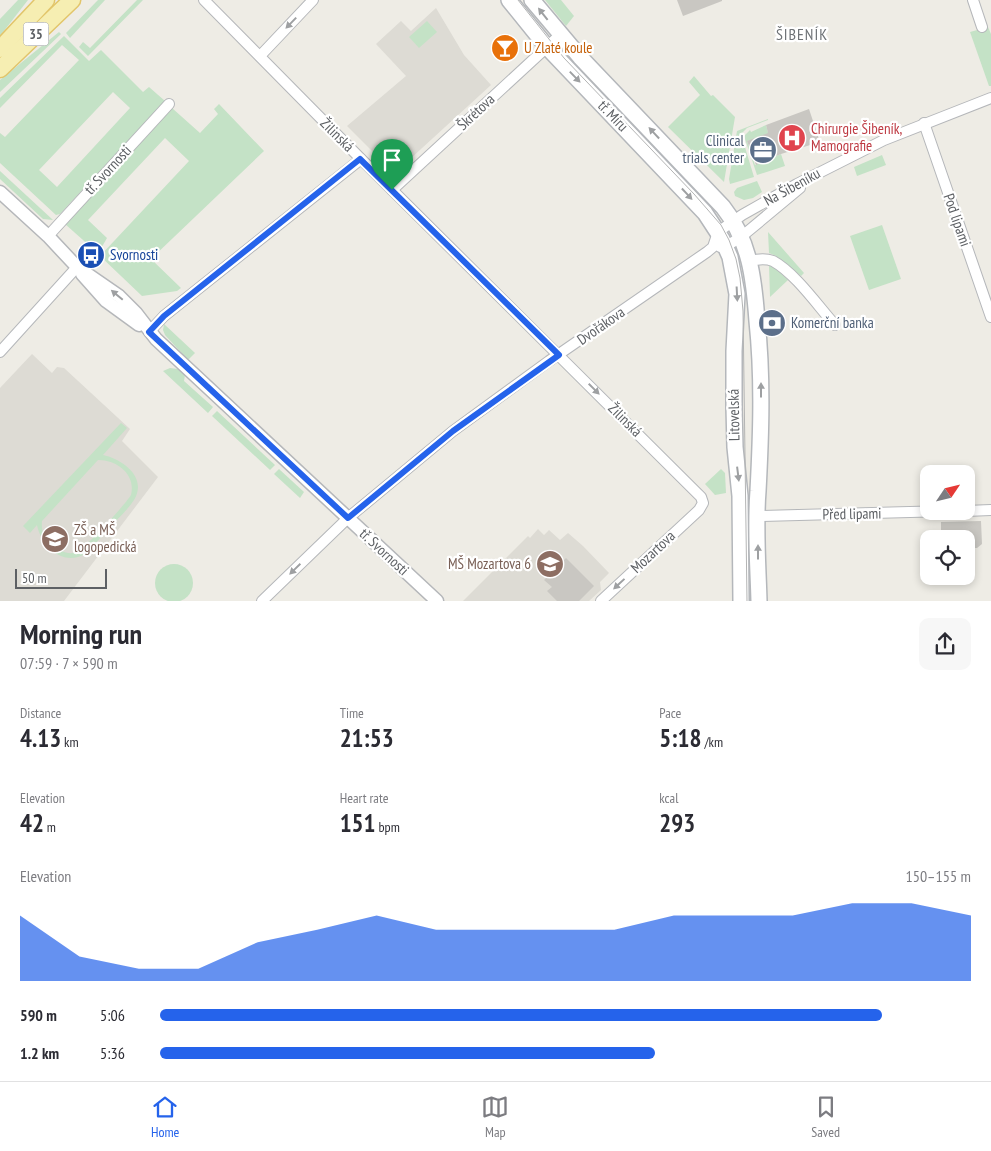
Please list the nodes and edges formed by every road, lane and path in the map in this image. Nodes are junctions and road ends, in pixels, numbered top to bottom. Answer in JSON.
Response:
{"nodes":[{"id":1,"x":46,"y":0,"type":"edge"},
{"id":2,"x":72,"y":0,"type":"edge"},
{"id":3,"x":204,"y":0,"type":"edge"},
{"id":4,"x":313,"y":0,"type":"edge"},
{"id":5,"x":509,"y":0,"type":"edge"},
{"id":6,"x":532,"y":0,"type":"edge"},
{"id":7,"x":972,"y":0,"type":"edge"},
{"id":8,"x":982,"y":27,"type":"dead end"},
{"id":9,"x":560,"y":34,"type":"junction"},
{"id":10,"x":547,"y":47,"type":"junction"},
{"id":11,"x":0,"y":49,"type":"edge"},
{"id":12,"x":260,"y":56,"type":"junction"},
{"id":13,"x":0,"y":69,"type":"edge"},
{"id":14,"x":991,"y":98,"type":"edge"},
{"id":15,"x":169,"y":104,"type":"dead end"},
{"id":16,"x":924,"y":123,"type":"junction"},
{"id":17,"x":360,"y":159,"type":"junction"},
{"id":18,"x":809,"y":179,"type":"junction"},
{"id":19,"x":392,"y":190,"type":"junction"},
{"id":20,"x":0,"y":192,"type":"edge"},
{"id":21,"x":733,"y":221,"type":"junction"},
{"id":22,"x":718,"y":232,"type":"junction"},
{"id":23,"x":48,"y":236,"type":"junction"},
{"id":24,"x":741,"y":237,"type":"junction"},
{"id":25,"x":719,"y":247,"type":"junction"},
{"id":26,"x":750,"y":261,"type":"junction"},
{"id":27,"x":77,"y":267,"type":"junction"},
{"id":28,"x":991,"y":317,"type":"edge"},
{"id":29,"x":835,"y":325,"type":"dead end"},
{"id":30,"x":149,"y":332,"type":"junction"},
{"id":31,"x":1,"y":348,"type":"edge"},
{"id":32,"x":559,"y":355,"type":"junction"},
{"id":33,"x":703,"y":502,"type":"joint"},
{"id":34,"x":991,"y":510,"type":"edge"},
{"id":35,"x":975,"y":511,"type":"edge"},
{"id":36,"x":920,"y":512,"type":"edge"},
{"id":37,"x":758,"y":516,"type":"junction"},
{"id":38,"x":348,"y":518,"type":"junction"},
{"id":39,"x":262,"y":601,"type":"edge"},
{"id":40,"x":438,"y":601,"type":"edge"},
{"id":41,"x":601,"y":601,"type":"edge"},
{"id":42,"x":741,"y":601,"type":"edge"},
{"id":43,"x":758,"y":601,"type":"edge"}],
"edges":[{"from":1,"to":11,"type":"main road","number":"35"},
{"from":2,"to":13,"type":"main road","number":"35"},
{"from":3,"to":12,"type":"street","name":"Žilinská"},
{"from":4,"to":12,"type":"street","one_way":true},
{"from":5,"to":10,"type":"main road","name":"tř. Míru"},
{"from":9,"to":6,"type":"main road","name":"tř. Míru","one_way":true},
{"from":7,"to":8,"type":"street"},
{"from":9,"to":10,"type":"street","name":"Škrétova"},
{"from":21,"to":9,"type":"main road","name":"tř. Míru","one_way":true},
{"from":10,"to":19,"type":"street","name":"Škrétova"},
{"from":10,"to":22,"type":"main road","name":"tř. Míru","one_way":true},
{"from":12,"to":17,"type":"street","name":"Žilinská"},
{"from":14,"to":16,"type":"street","name":"Na Šibeníku"},
{"from":15,"to":23,"type":"street","name":"tř. Svornosti"},
{"from":16,"to":18,"type":"street","name":"Na Šibeníku"},
{"from":16,"to":28,"type":"street","name":"Pod lipami"},
{"from":17,"to":19,"type":"street","name":"Žilinská"},
{"from":17,"to":30,"type":"street"},
{"from":18,"to":21,"type":"street","name":"Na Šibeníku"},
{"from":18,"to":24,"type":"street","name":"Dvořákova"},
{"from":19,"to":32,"type":"street","name":"Žilinská"},
{"from":20,"to":23,"type":"street","name":"tř. Svornosti"},
{"from":21,"to":22,"type":"street","name":"Na Šibeníku"},
{"from":21,"to":24,"type":"main road","name":"Litovelská"},
{"from":22,"to":25,"type":"main road","name":"Litovelská"},
{"from":23,"to":27,"type":"street","name":"tř. Svornosti"},
{"from":24,"to":25,"type":"street","name":"Dvořákova"},
{"from":24,"to":26,"type":"main road","name":"Litovelská"},
{"from":25,"to":32,"type":"street","name":"Dvořákova"},
{"from":25,"to":42,"type":"main road","name":"Litovelská","one_way":true},
{"from":26,"to":29,"type":"street"},
{"from":37,"to":26,"type":"main road","name":"Litovelská","one_way":true},
{"from":27,"to":30,"type":"street","name":"tř. Svornosti"},
{"from":27,"to":31,"type":"street"},
{"from":30,"to":38,"type":"street","name":"tř. Svornosti"},
{"from":32,"to":33,"type":"street","name":"Žilinská","one_way":true},
{"from":32,"to":38,"type":"street","name":"Dvořákova"},
{"from":33,"to":41,"type":"street","name":"Mozartova","one_way":true},
{"from":34,"to":35,"type":"street"},
{"from":36,"to":37,"type":"street","name":"Před lipami"},
{"from":43,"to":37,"type":"main road","name":"Litovelská","one_way":true},
{"from":38,"to":39,"type":"street","name":"Dvořákova","one_way":true},
{"from":38,"to":40,"type":"street","name":"tř. Svornosti"}]}
